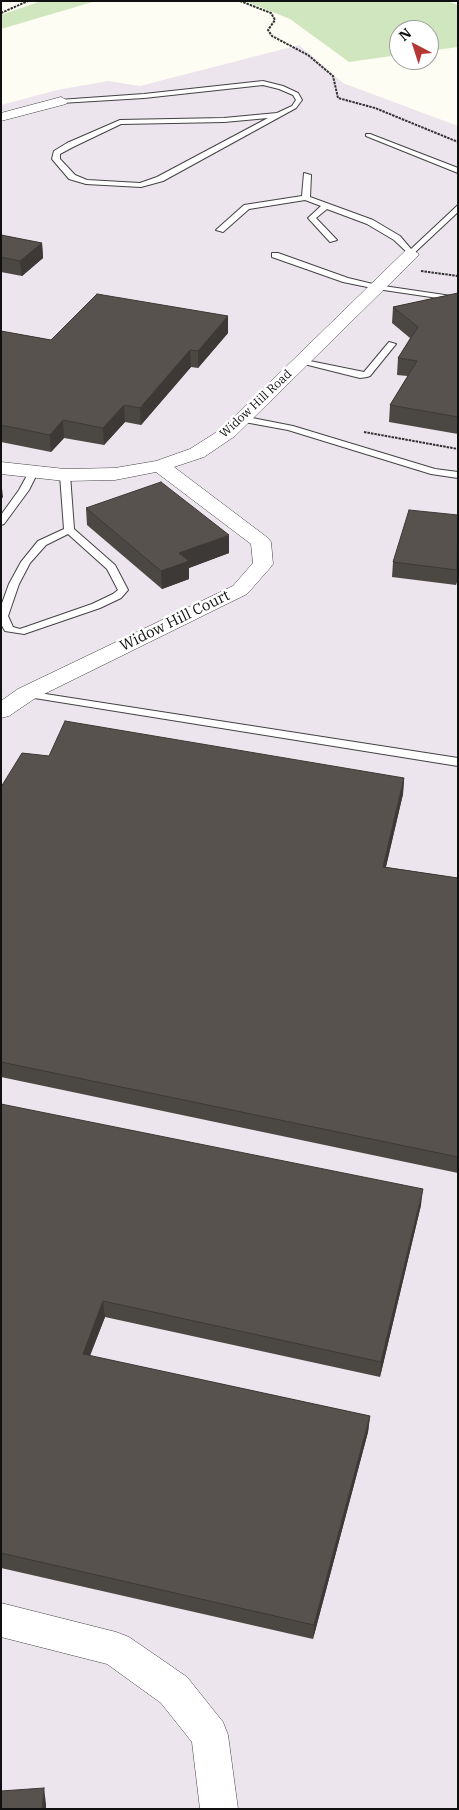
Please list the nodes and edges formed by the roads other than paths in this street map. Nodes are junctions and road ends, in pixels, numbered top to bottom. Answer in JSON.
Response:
{"nodes":[{"id":1,"x":61,"y":101,"type":"joint"},
{"id":2,"x":280,"y":114,"type":"junction"},
{"id":3,"x":1,"y":116,"type":"edge"},
{"id":4,"x":368,"y":135,"type":"dead end"},
{"id":5,"x":458,"y":171,"type":"edge"},
{"id":6,"x":307,"y":175,"type":"dead end"},
{"id":7,"x":306,"y":198,"type":"junction"},
{"id":8,"x":326,"y":206,"type":"junction"},
{"id":9,"x":458,"y":207,"type":"edge"},
{"id":10,"x":220,"y":230,"type":"dead end"},
{"id":11,"x":333,"y":240,"type":"dead end"},
{"id":12,"x":411,"y":254,"type":"junction"},
{"id":13,"x":275,"y":255,"type":"dead end"},
{"id":14,"x":377,"y":287,"type":"junction"},
{"id":15,"x":458,"y":299,"type":"edge"},
{"id":16,"x":392,"y":344,"type":"dead end"},
{"id":17,"x":300,"y":362,"type":"junction"},
{"id":18,"x":242,"y":419,"type":"junction"},
{"id":19,"x":160,"y":466,"type":"junction"},
{"id":20,"x":1,"y":468,"type":"edge"},
{"id":21,"x":33,"y":472,"type":"junction"},
{"id":22,"x":65,"y":475,"type":"junction"},
{"id":23,"x":458,"y":476,"type":"edge"},
{"id":24,"x":1,"y":522,"type":"edge"},
{"id":25,"x":68,"y":530,"type":"junction"},
{"id":26,"x":26,"y":694,"type":"junction"},
{"id":27,"x":1,"y":711,"type":"edge"},
{"id":28,"x":458,"y":762,"type":"edge"},
{"id":29,"x":1,"y":1620,"type":"edge"},
{"id":30,"x":219,"y":1809,"type":"edge"}],
"edges":[{"from":1,"to":2,"type":"lane"},
{"from":1,"to":3,"type":"street"},
{"from":2,"to":2,"type":"lane"},
{"from":4,"to":5,"type":"lane"},
{"from":6,"to":7,"type":"lane"},
{"from":7,"to":8,"type":"lane"},
{"from":7,"to":10,"type":"lane"},
{"from":8,"to":11,"type":"lane"},
{"from":8,"to":12,"type":"lane"},
{"from":9,"to":12,"type":"lane"},
{"from":12,"to":14,"type":"street","name":"Widow Hill Road"},
{"from":13,"to":14,"type":"lane"},
{"from":14,"to":15,"type":"lane"},
{"from":14,"to":17,"type":"street","name":"Widow Hill Road"},
{"from":16,"to":17,"type":"lane"},
{"from":17,"to":18,"type":"street","name":"Widow Hill Road"},
{"from":18,"to":19,"type":"street","name":"Widow Hill Road"},
{"from":18,"to":23,"type":"lane"},
{"from":19,"to":22,"type":"street","name":"Widow Hill Road"},
{"from":19,"to":26,"type":"street","name":"Widow Hill Court"},
{"from":20,"to":21,"type":"street","name":"Widow Hill Road"},
{"from":21,"to":22,"type":"street","name":"Widow Hill Road"},
{"from":21,"to":24,"type":"lane"},
{"from":22,"to":25,"type":"lane"},
{"from":25,"to":25,"type":"lane"},
{"from":26,"to":27,"type":"street","name":"Widow Hill Court"},
{"from":26,"to":28,"type":"lane"},
{"from":29,"to":30,"type":"street"}]}
